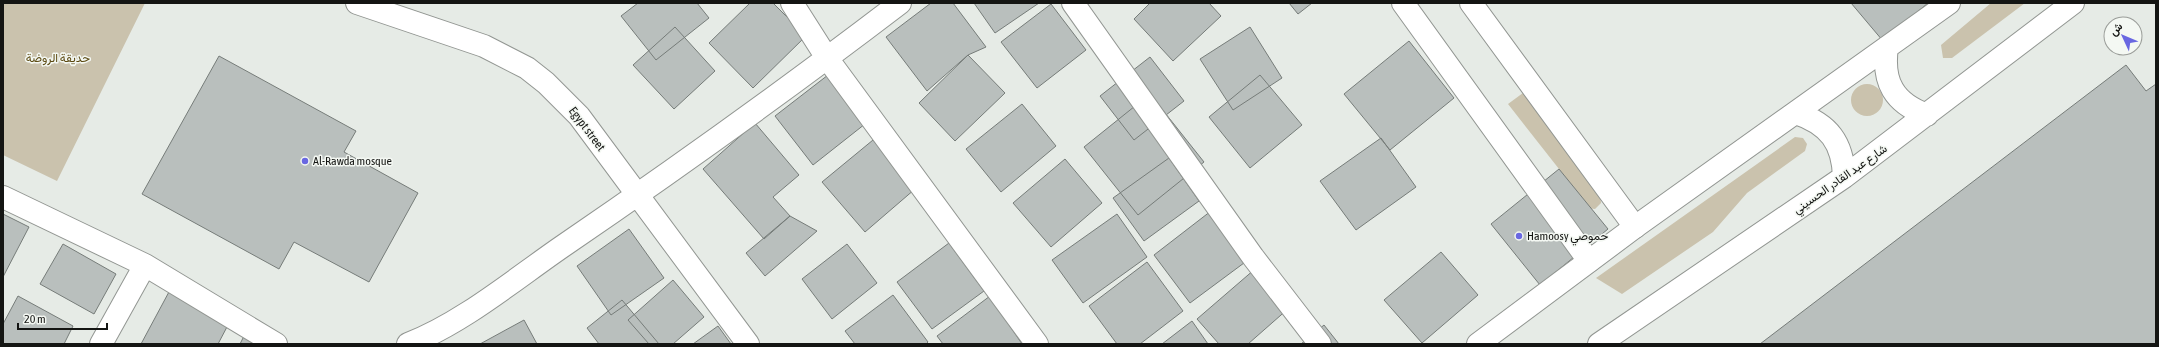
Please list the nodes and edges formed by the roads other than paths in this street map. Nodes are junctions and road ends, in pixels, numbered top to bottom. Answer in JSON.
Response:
{"nodes":[{"id":1,"x":357,"y":3,"type":"edge"},
{"id":2,"x":792,"y":3,"type":"edge"},
{"id":3,"x":900,"y":3,"type":"edge"},
{"id":4,"x":1073,"y":3,"type":"edge"},
{"id":5,"x":1403,"y":3,"type":"edge"},
{"id":6,"x":1471,"y":3,"type":"edge"},
{"id":7,"x":1949,"y":3,"type":"edge"},
{"id":8,"x":2073,"y":3,"type":"edge"},
{"id":9,"x":1887,"y":47,"type":"junction"},
{"id":10,"x":827,"y":58,"type":"junction"},
{"id":11,"x":1796,"y":113,"type":"junction"},
{"id":12,"x":1927,"y":114,"type":"junction"},
{"id":13,"x":1844,"y":177,"type":"junction"},
{"id":14,"x":636,"y":196,"type":"junction"},
{"id":15,"x":3,"y":197,"type":"edge"},
{"id":16,"x":1635,"y":227,"type":"junction"},
{"id":17,"x":1589,"y":261,"type":"junction"},
{"id":18,"x":145,"y":265,"type":"junction"},
{"id":19,"x":101,"y":344,"type":"edge"},
{"id":20,"x":276,"y":344,"type":"edge"},
{"id":21,"x":408,"y":344,"type":"edge"},
{"id":22,"x":748,"y":344,"type":"edge"},
{"id":23,"x":1037,"y":344,"type":"edge"},
{"id":24,"x":1320,"y":344,"type":"edge"},
{"id":25,"x":1478,"y":344,"type":"edge"},
{"id":26,"x":1599,"y":344,"type":"edge"}],
"edges":[{"from":1,"to":14,"type":"street","name":"Egypt street"},
{"from":2,"to":10,"type":"street"},
{"from":3,"to":10,"type":"street"},
{"from":4,"to":24,"type":"street"},
{"from":5,"to":17,"type":"street"},
{"from":6,"to":16,"type":"street"},
{"from":7,"to":9,"type":"street"},
{"from":8,"to":12,"type":"street","name":"شارع عبد القادر الحسيني"},
{"from":9,"to":11,"type":"street"},
{"from":9,"to":12,"type":"street"},
{"from":10,"to":14,"type":"street"},
{"from":10,"to":23,"type":"street"},
{"from":11,"to":13,"type":"street"},
{"from":11,"to":16,"type":"street"},
{"from":12,"to":13,"type":"street","name":"شارع عبد القادر الحسيني"},
{"from":13,"to":26,"type":"street","name":"شارع عبد القادر الحسيني"},
{"from":14,"to":21,"type":"street"},
{"from":14,"to":22,"type":"street","name":"Egypt street"},
{"from":15,"to":18,"type":"street"},
{"from":16,"to":17,"type":"street"},
{"from":17,"to":25,"type":"street"},
{"from":18,"to":19,"type":"street"},
{"from":18,"to":20,"type":"street"}]}
